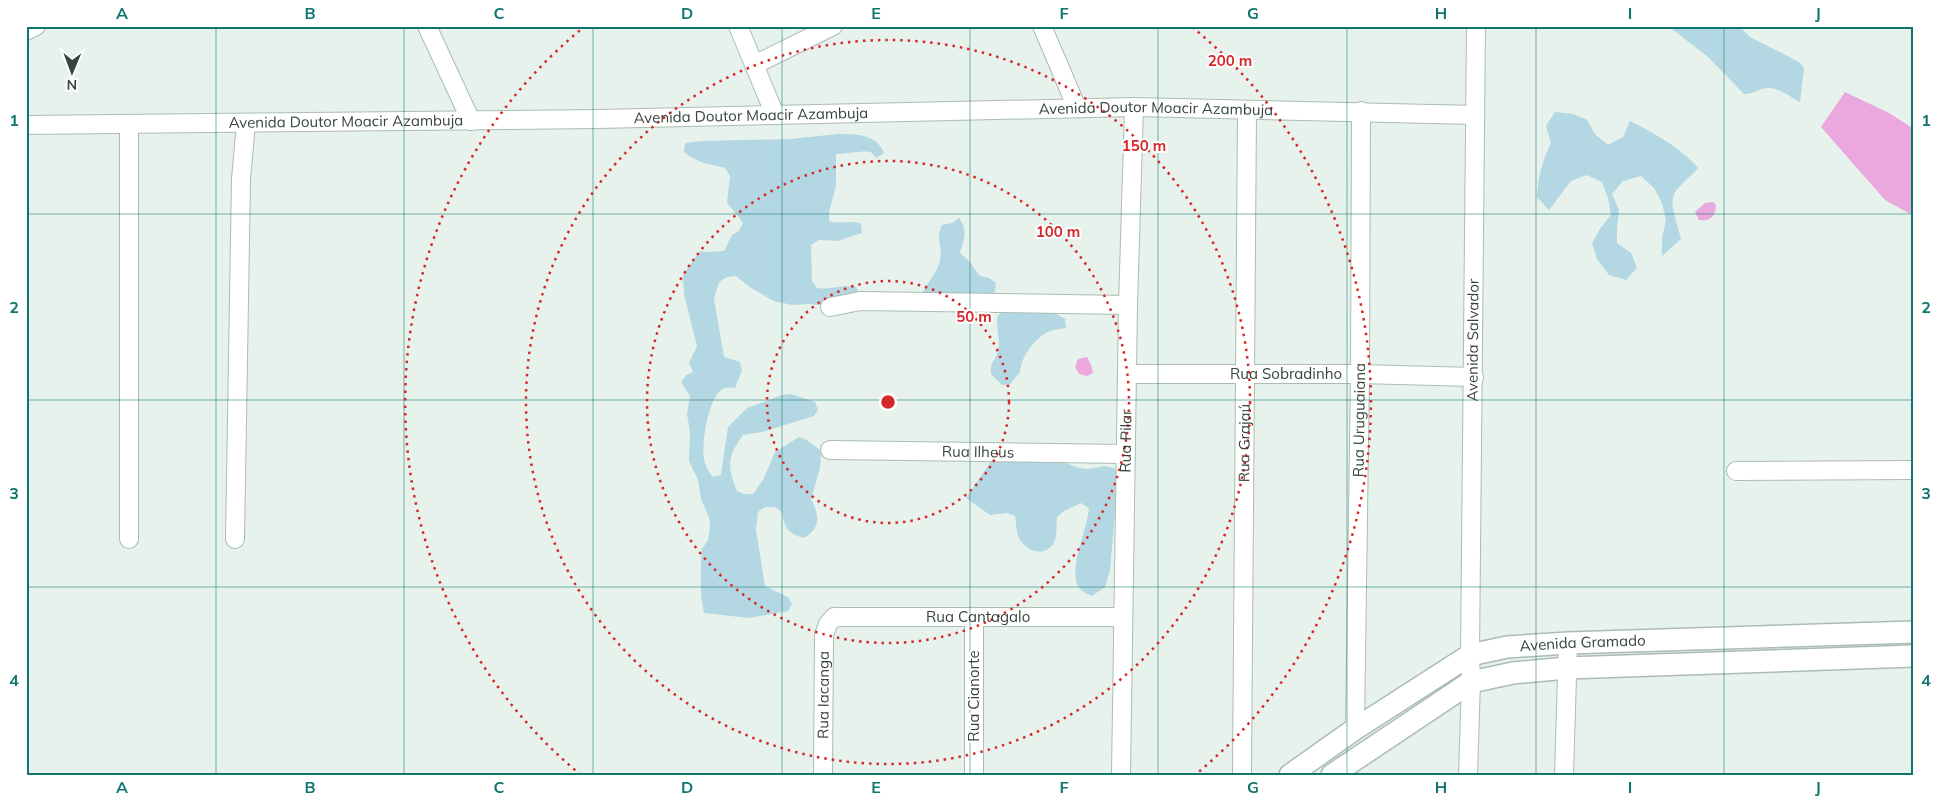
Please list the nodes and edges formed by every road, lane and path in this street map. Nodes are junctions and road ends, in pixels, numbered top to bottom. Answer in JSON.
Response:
{"nodes":[{"id":1,"x":36,"y":26,"type":"edge"},
{"id":2,"x":427,"y":26,"type":"edge"},
{"id":3,"x":738,"y":26,"type":"edge"},
{"id":4,"x":833,"y":26,"type":"edge"},
{"id":5,"x":1042,"y":26,"type":"edge"},
{"id":6,"x":1476,"y":26,"type":"edge"},
{"id":7,"x":26,"y":31,"type":"edge"},
{"id":8,"x":754,"y":65,"type":"junction"},
{"id":9,"x":1134,"y":107,"type":"junction"},
{"id":10,"x":1077,"y":108,"type":"junction"},
{"id":11,"x":1247,"y":111,"type":"junction"},
{"id":12,"x":1360,"y":112,"type":"junction"},
{"id":13,"x":1474,"y":114,"type":"junction"},
{"id":14,"x":775,"y":115,"type":"junction"},
{"id":15,"x":471,"y":121,"type":"junction"},
{"id":16,"x":246,"y":123,"type":"junction"},
{"id":17,"x":129,"y":124,"type":"junction"},
{"id":18,"x":26,"y":125,"type":"edge"},
{"id":19,"x":1128,"y":305,"type":"junction"},
{"id":20,"x":830,"y":307,"type":"dead end"},
{"id":21,"x":1128,"y":374,"type":"junction"},
{"id":22,"x":1244,"y":374,"type":"junction"},
{"id":23,"x":1360,"y":374,"type":"junction"},
{"id":24,"x":1474,"y":377,"type":"junction"},
{"id":25,"x":830,"y":450,"type":"dead end"},
{"id":26,"x":1126,"y":454,"type":"junction"},
{"id":27,"x":1914,"y":470,"type":"edge"},
{"id":28,"x":1736,"y":471,"type":"dead end"},
{"id":29,"x":129,"y":539,"type":"dead end"},
{"id":30,"x":235,"y":539,"type":"dead end"},
{"id":31,"x":834,"y":617,"type":"joint"},
{"id":32,"x":974,"y":617,"type":"junction"},
{"id":33,"x":1122,"y":617,"type":"junction"},
{"id":34,"x":1914,"y":632,"type":"edge"},
{"id":35,"x":1568,"y":643,"type":"junction"},
{"id":36,"x":1470,"y":655,"type":"junction"},
{"id":37,"x":1914,"y":656,"type":"edge"},
{"id":38,"x":1567,"y":668,"type":"junction"},
{"id":39,"x":1471,"y":682,"type":"junction"},
{"id":40,"x":1355,"y":729,"type":"junction"},
{"id":41,"x":823,"y":775,"type":"edge"},
{"id":42,"x":974,"y":775,"type":"edge"},
{"id":43,"x":1121,"y":775,"type":"edge"},
{"id":44,"x":1242,"y":775,"type":"edge"},
{"id":45,"x":1290,"y":775,"type":"edge"},
{"id":46,"x":1332,"y":775,"type":"edge"},
{"id":47,"x":1468,"y":775,"type":"edge"},
{"id":48,"x":1564,"y":775,"type":"edge"}],
"edges":[{"from":1,"to":7,"type":"street"},
{"from":2,"to":15,"type":"street"},
{"from":3,"to":8,"type":"street"},
{"from":4,"to":8,"type":"street"},
{"from":5,"to":10,"type":"street"},
{"from":6,"to":13,"type":"street","name":"Avenida Salvador"},
{"from":8,"to":14,"type":"street"},
{"from":9,"to":10,"type":"street","name":"Avenida Doutor Moacir Azambuja"},
{"from":9,"to":11,"type":"street","name":"Avenida Doutor Moacir Azambuja"},
{"from":9,"to":19,"type":"street","name":"Rua Pilar"},
{"from":10,"to":14,"type":"street","name":"Avenida Doutor Moacir Azambuja"},
{"from":11,"to":12,"type":"street","name":"Avenida Doutor Moacir Azambuja"},
{"from":11,"to":22,"type":"street","name":"Rua Grajaú"},
{"from":12,"to":13,"type":"street","name":"Avenida Doutor Moacir Azambuja"},
{"from":12,"to":23,"type":"street","name":"Rua Uruguaiana"},
{"from":13,"to":24,"type":"street","name":"Avenida Salvador"},
{"from":14,"to":15,"type":"street","name":"Avenida Doutor Moacir Azambuja"},
{"from":15,"to":16,"type":"street","name":"Avenida Doutor Moacir Azambuja"},
{"from":16,"to":17,"type":"street","name":"Avenida Doutor Moacir Azambuja"},
{"from":16,"to":30,"type":"street"},
{"from":17,"to":18,"type":"street","name":"Avenida Doutor Moacir Azambuja"},
{"from":17,"to":29,"type":"street"},
{"from":19,"to":20,"type":"street"},
{"from":19,"to":21,"type":"street","name":"Rua Pilar"},
{"from":21,"to":22,"type":"street","name":"Rua Sobradinho"},
{"from":21,"to":26,"type":"street","name":"Rua Pilar"},
{"from":22,"to":23,"type":"street","name":"Rua Sobradinho"},
{"from":22,"to":44,"type":"street","name":"Rua Grajaú"},
{"from":23,"to":24,"type":"street","name":"Rua Sobradinho"},
{"from":23,"to":40,"type":"street","name":"Rua Uruguaiana"},
{"from":24,"to":36,"type":"street","name":"Avenida Salvador"},
{"from":25,"to":26,"type":"street","name":"Rua Ilheus"},
{"from":26,"to":33,"type":"street","name":"Rua Pilar"},
{"from":27,"to":28,"type":"street"},
{"from":31,"to":32,"type":"street","name":"Rua Cantagalo"},
{"from":31,"to":41,"type":"street","name":"Rua Iacanga"},
{"from":32,"to":33,"type":"street","name":"Rua Cantagalo"},
{"from":32,"to":42,"type":"street","name":"Rua Cianorte"},
{"from":33,"to":43,"type":"street","name":"Rua Pilar"},
{"from":34,"to":35,"type":"street","name":"Avenida Gramado"},
{"from":35,"to":36,"type":"street","name":"Avenida Gramado"},
{"from":35,"to":38,"type":"street"},
{"from":36,"to":39,"type":"street","name":"Avenida Salvador"},
{"from":36,"to":40,"type":"street","name":"Avenida Gramado"},
{"from":37,"to":38,"type":"street","name":"Avenida Gramado"},
{"from":38,"to":39,"type":"street","name":"Avenida Gramado"},
{"from":38,"to":48,"type":"street"},
{"from":39,"to":46,"type":"street","name":"Avenida Gramado"},
{"from":39,"to":47,"type":"street","name":"Avenida Salvador"},
{"from":40,"to":45,"type":"street","name":"Avenida Gramado"}]}
